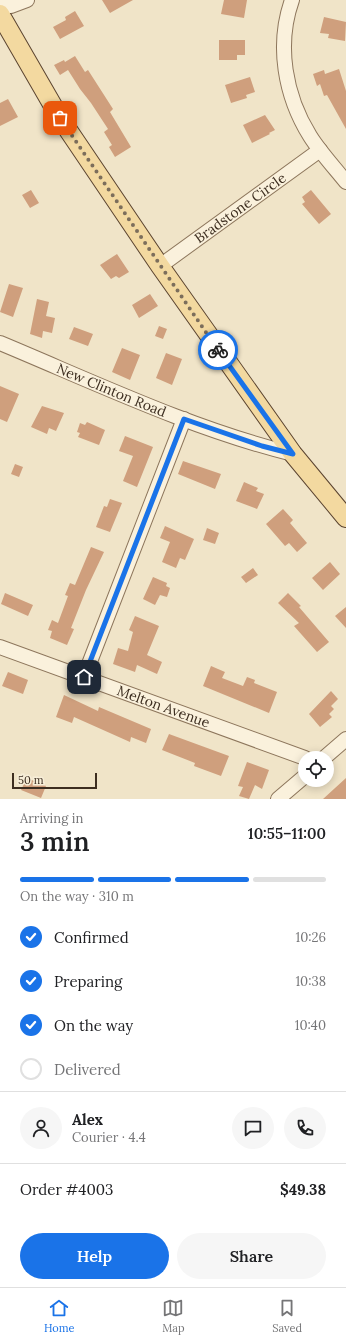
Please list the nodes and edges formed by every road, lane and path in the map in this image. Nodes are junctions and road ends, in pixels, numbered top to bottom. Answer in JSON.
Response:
{"nodes":[{"id":1,"x":27,"y":0,"type":"edge"},
{"id":2,"x":292,"y":0,"type":"edge"},
{"id":3,"x":0,"y":6,"type":"edge"},
{"id":4,"x":0,"y":14,"type":"edge"},
{"id":5,"x":320,"y":150,"type":"junction"},
{"id":6,"x":346,"y":182,"type":"edge"},
{"id":7,"x":160,"y":266,"type":"junction"},
{"id":8,"x":0,"y":343,"type":"edge"},
{"id":9,"x":184,"y":419,"type":"junction"},
{"id":10,"x":293,"y":454,"type":"junction"},
{"id":11,"x":346,"y":518,"type":"edge"},
{"id":12,"x":0,"y":647,"type":"edge"},
{"id":13,"x":84,"y":677,"type":"junction"},
{"id":14,"x":346,"y":739,"type":"edge"},
{"id":15,"x":332,"y":751,"type":"edge"},
{"id":16,"x":298,"y":755,"type":"edge"},
{"id":17,"x":298,"y":782,"type":"edge"},
{"id":18,"x":278,"y":799,"type":"edge"}],
"edges":[{"from":1,"to":3,"type":"street"},
{"from":2,"to":5,"type":"street"},
{"from":4,"to":7,"type":"main road"},
{"from":5,"to":6,"type":"street"},
{"from":5,"to":7,"type":"street","name":"Bradstone Circle"},
{"from":7,"to":10,"type":"main road"},
{"from":8,"to":9,"type":"street","name":"New Clinton Road"},
{"from":9,"to":10,"type":"street","name":"New Clinton Road"},
{"from":9,"to":13,"type":"street"},
{"from":10,"to":11,"type":"main road"},
{"from":12,"to":13,"type":"street","name":"Melton Avenue"},
{"from":13,"to":16,"type":"street","name":"Melton Avenue"},
{"from":14,"to":15,"type":"street"},
{"from":17,"to":18,"type":"street"}]}
